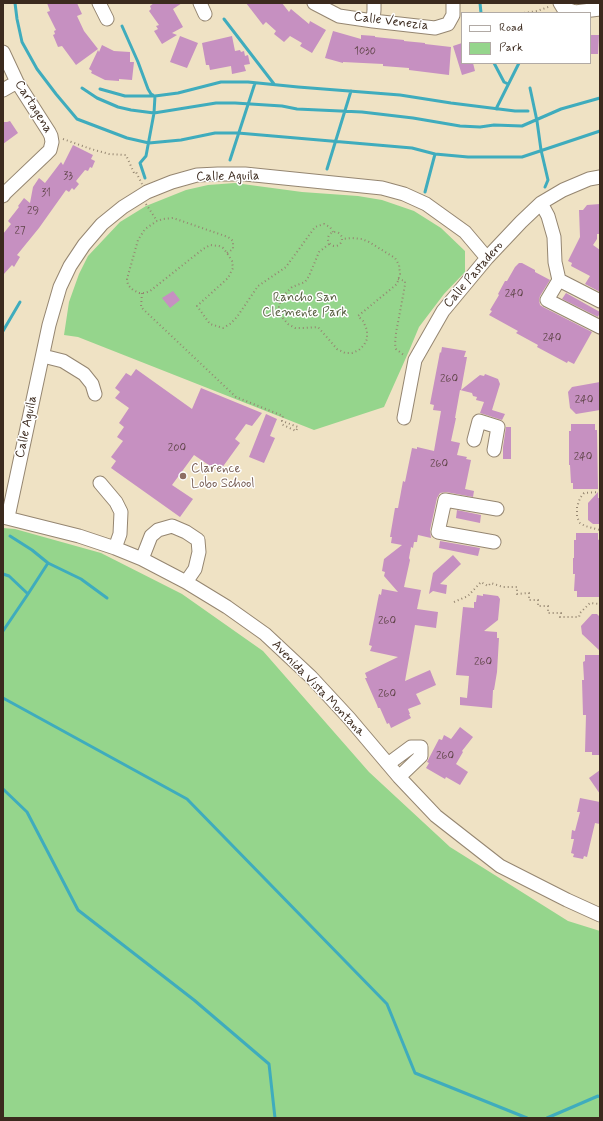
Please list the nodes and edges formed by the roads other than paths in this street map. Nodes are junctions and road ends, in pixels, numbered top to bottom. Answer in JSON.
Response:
{"nodes":[{"id":1,"x":99,"y":3,"type":"edge"},
{"id":2,"x":314,"y":3,"type":"edge"},
{"id":3,"x":374,"y":3,"type":"edge"},
{"id":4,"x":453,"y":3,"type":"edge"},
{"id":5,"x":558,"y":6,"type":"edge"},
{"id":6,"x":600,"y":9,"type":"edge"},
{"id":7,"x":107,"y":19,"type":"dead end"},
{"id":8,"x":373,"y":21,"type":"junction"},
{"id":9,"x":3,"y":52,"type":"edge"},
{"id":10,"x":16,"y":82,"type":"junction"},
{"id":11,"x":3,"y":90,"type":"edge"},
{"id":12,"x":600,"y":177,"type":"edge"},
{"id":13,"x":3,"y":196,"type":"edge"},
{"id":14,"x":541,"y":203,"type":"junction"},
{"id":15,"x":488,"y":258,"type":"junction"},
{"id":16,"x":559,"y":280,"type":"junction"},
{"id":17,"x":600,"y":301,"type":"edge"},
{"id":18,"x":600,"y":327,"type":"edge"},
{"id":19,"x":42,"y":356,"type":"junction"},
{"id":20,"x":94,"y":394,"type":"dead end"},
{"id":21,"x":404,"y":418,"type":"dead end"},
{"id":22,"x":474,"y":440,"type":"dead end"},
{"id":23,"x":494,"y":450,"type":"dead end"},
{"id":24,"x":100,"y":483,"type":"dead end"},
{"id":25,"x":497,"y":509,"type":"dead end"},
{"id":26,"x":5,"y":517,"type":"edge"},
{"id":27,"x":494,"y":542,"type":"dead end"},
{"id":28,"x":115,"y":548,"type":"junction"},
{"id":29,"x":142,"y":559,"type":"junction"},
{"id":30,"x":186,"y":582,"type":"junction"},
{"id":31,"x":388,"y":764,"type":"junction"},
{"id":32,"x":399,"y":777,"type":"junction"},
{"id":33,"x":600,"y":915,"type":"edge"}],
"edges":[{"from":1,"to":7,"type":"street"},
{"from":2,"to":8,"type":"street","name":"Calle Venezia"},
{"from":3,"to":8,"type":"street"},
{"from":4,"to":8,"type":"street","name":"Calle Venezia"},
{"from":5,"to":6,"type":"street"},
{"from":9,"to":10,"type":"street","name":"Cartagena"},
{"from":10,"to":11,"type":"street"},
{"from":10,"to":13,"type":"street","name":"Cartagena"},
{"from":12,"to":14,"type":"street","name":"Calle Pastadero"},
{"from":14,"to":15,"type":"street","name":"Calle Pastadero"},
{"from":14,"to":16,"type":"street"},
{"from":15,"to":19,"type":"street","name":"Calle Aguila"},
{"from":15,"to":21,"type":"street","name":"Calle Pastadero"},
{"from":16,"to":17,"type":"street"},
{"from":16,"to":18,"type":"street"},
{"from":19,"to":20,"type":"street"},
{"from":19,"to":26,"type":"street","name":"Calle Aguila"},
{"from":22,"to":23,"type":"street"},
{"from":24,"to":28,"type":"street"},
{"from":25,"to":27,"type":"street"},
{"from":26,"to":28,"type":"street","name":"Avenida Vista Montana"},
{"from":28,"to":29,"type":"street","name":"Avenida Vista Montana"},
{"from":29,"to":30,"type":"street","name":"Avenida Vista Montana"},
{"from":29,"to":30,"type":"street"},
{"from":30,"to":31,"type":"street","name":"Avenida Vista Montana"},
{"from":31,"to":32,"type":"street","name":"Avenida Vista Montana"},
{"from":31,"to":32,"type":"street"},
{"from":32,"to":33,"type":"street","name":"Avenida Vista Montana"}]}
